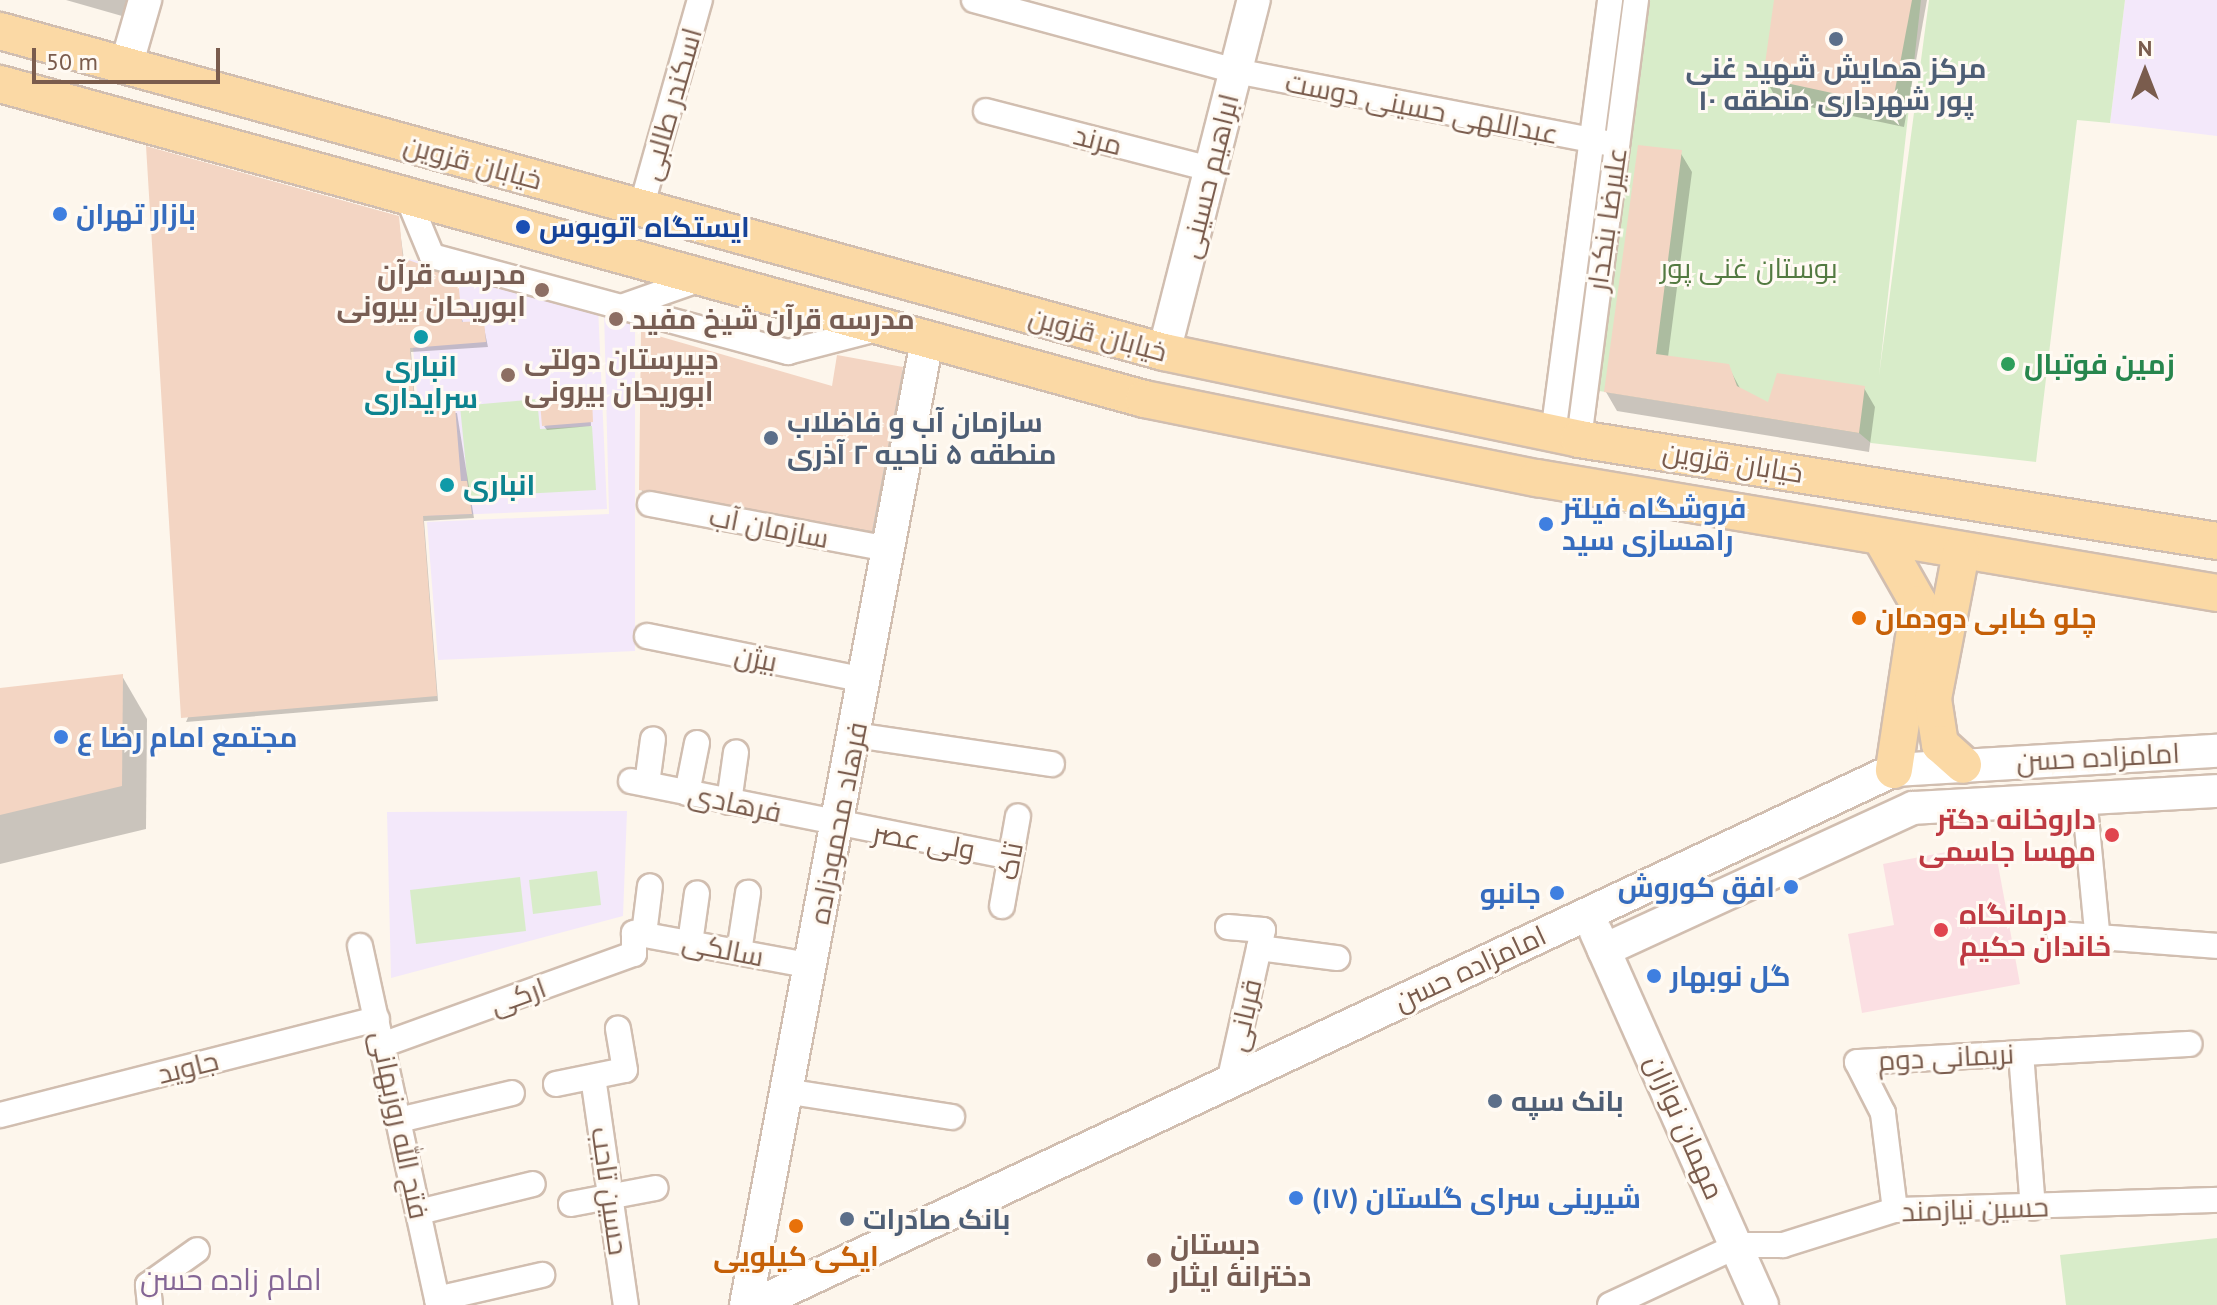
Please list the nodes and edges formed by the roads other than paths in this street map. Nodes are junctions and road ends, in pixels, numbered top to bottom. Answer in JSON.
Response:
{"nodes":[{"id":1,"x":145,"y":0,"type":"edge"},
{"id":2,"x":700,"y":0,"type":"edge"},
{"id":3,"x":974,"y":0,"type":"edge"},
{"id":4,"x":1254,"y":0,"type":"edge"},
{"id":5,"x":1610,"y":0,"type":"edge"},
{"id":6,"x":1636,"y":0,"type":"edge"},
{"id":7,"x":0,"y":31,"type":"edge"},
{"id":8,"x":126,"y":66,"type":"junction"},
{"id":9,"x":1236,"y":71,"type":"junction"},
{"id":10,"x":0,"y":84,"type":"edge"},
{"id":11,"x":986,"y":111,"type":"dead end"},
{"id":12,"x":1592,"y":143,"type":"junction"},
{"id":13,"x":1617,"y":145,"type":"junction"},
{"id":14,"x":1211,"y":169,"type":"junction"},
{"id":15,"x":407,"y":196,"type":"junction"},
{"id":16,"x":641,"y":208,"type":"junction"},
{"id":17,"x":704,"y":278,"type":"junction"},
{"id":18,"x":621,"y":307,"type":"junction"},
{"id":19,"x":880,"y":328,"type":"junction"},
{"id":20,"x":927,"y":341,"type":"junction"},
{"id":21,"x":1164,"y":352,"type":"junction"},
{"id":22,"x":1566,"y":436,"type":"junction"},
{"id":23,"x":650,"y":504,"type":"dead end"},
{"id":24,"x":1882,"y":539,"type":"junction"},
{"id":25,"x":2217,"y":541,"type":"edge"},
{"id":26,"x":888,"y":549,"type":"junction"},
{"id":27,"x":1961,"y":553,"type":"junction"},
{"id":28,"x":2217,"y":593,"type":"edge"},
{"id":29,"x":647,"y":636,"type":"dead end"},
{"id":30,"x":865,"y":680,"type":"junction"},
{"id":31,"x":855,"y":735,"type":"junction"},
{"id":32,"x":653,"y":739,"type":"dead end"},
{"id":33,"x":697,"y":743,"type":"dead end"},
{"id":34,"x":2217,"y":751,"type":"edge"},
{"id":35,"x":736,"y":752,"type":"dead end"},
{"id":36,"x":1052,"y":764,"type":"dead end"},
{"id":37,"x":1963,"y":765,"type":"junction"},
{"id":38,"x":1894,"y":770,"type":"junction"},
{"id":39,"x":2217,"y":791,"type":"edge"},
{"id":40,"x":687,"y":793,"type":"junction"},
{"id":41,"x":2084,"y":796,"type":"junction"},
{"id":42,"x":729,"y":802,"type":"junction"},
{"id":43,"x":1018,"y":816,"type":"dead end"},
{"id":44,"x":839,"y":826,"type":"junction"},
{"id":45,"x":1010,"y":857,"type":"junction"},
{"id":46,"x":650,"y":886,"type":"dead end"},
{"id":47,"x":697,"y":893,"type":"dead end"},
{"id":48,"x":748,"y":893,"type":"dead end"},
{"id":49,"x":1002,"y":906,"type":"dead end"},
{"id":50,"x":1587,"y":913,"type":"junction"},
{"id":51,"x":1228,"y":927,"type":"dead end"},
{"id":52,"x":2097,"y":932,"type":"junction"},
{"id":53,"x":639,"y":933,"type":"junction"},
{"id":54,"x":2059,"y":934,"type":"dead end"},
{"id":55,"x":690,"y":943,"type":"junction"},
{"id":56,"x":360,"y":946,"type":"dead end"},
{"id":57,"x":2217,"y":946,"type":"edge"},
{"id":58,"x":1259,"y":948,"type":"junction"},
{"id":59,"x":1604,"y":950,"type":"junction"},
{"id":60,"x":739,"y":952,"type":"junction"},
{"id":61,"x":1337,"y":958,"type":"dead end"},
{"id":62,"x":812,"y":966,"type":"junction"},
{"id":63,"x":377,"y":1019,"type":"junction"},
{"id":64,"x":618,"y":1029,"type":"dead end"},
{"id":65,"x":2190,"y":1044,"type":"dead end"},
{"id":66,"x":382,"y":1045,"type":"junction"},
{"id":67,"x":2021,"y":1053,"type":"junction"},
{"id":68,"x":593,"y":1077,"type":"junction"},
{"id":69,"x":1229,"y":1082,"type":"junction"},
{"id":70,"x":556,"y":1084,"type":"dead end"},
{"id":71,"x":791,"y":1092,"type":"junction"},
{"id":72,"x":512,"y":1093,"type":"dead end"},
{"id":73,"x":0,"y":1115,"type":"edge"},
{"id":74,"x":952,"y":1117,"type":"dead end"},
{"id":75,"x":399,"y":1120,"type":"junction"},
{"id":76,"x":533,"y":1184,"type":"dead end"},
{"id":77,"x":656,"y":1188,"type":"dead end"},
{"id":78,"x":611,"y":1196,"type":"junction"},
{"id":79,"x":2217,"y":1200,"type":"edge"},
{"id":80,"x":571,"y":1204,"type":"dead end"},
{"id":81,"x":2033,"y":1208,"type":"junction"},
{"id":82,"x":1895,"y":1210,"type":"junction"},
{"id":83,"x":419,"y":1212,"type":"junction"},
{"id":84,"x":1739,"y":1245,"type":"junction"},
{"id":85,"x":197,"y":1250,"type":"dead end"},
{"id":86,"x":542,"y":1275,"type":"dead end"},
{"id":87,"x":149,"y":1295,"type":"edge"},
{"id":88,"x":438,"y":1302,"type":"edge"},
{"id":89,"x":626,"y":1305,"type":"edge"},
{"id":90,"x":746,"y":1305,"type":"edge"},
{"id":91,"x":754,"y":1305,"type":"edge"},
{"id":92,"x":1610,"y":1305,"type":"edge"},
{"id":93,"x":1762,"y":1305,"type":"edge"}],
"edges":[{"from":1,"to":8,"type":"main road"},
{"from":2,"to":16,"type":"street","name":"اسکندر طالبی"},
{"from":3,"to":9,"type":"street","name":"عبداللهی حسینی دوست"},
{"from":4,"to":9,"type":"main road","name":"ابراهیم حسینی"},
{"from":5,"to":12,"type":"street","name":"علیرضا بنکدار"},
{"from":6,"to":13,"type":"street","name":"علیرضا بنکدار"},
{"from":7,"to":8,"type":"main road","name":"خیابان قزوین"},
{"from":8,"to":16,"type":"main road","name":"خیابان قزوین"},
{"from":9,"to":12,"type":"street","name":"عبداللهی حسینی دوست"},
{"from":9,"to":14,"type":"main road","name":"ابراهیم حسینی"},
{"from":10,"to":15,"type":"main road","name":"خیابان قزوین"},
{"from":11,"to":14,"type":"street","name":"مرند"},
{"from":12,"to":13,"type":"street","name":"عبداللهی حسینی دوست"},
{"from":12,"to":22,"type":"street","name":"علیرضا بنکدار"},
{"from":13,"to":22,"type":"street","name":"علیرضا بنکدار"},
{"from":14,"to":21,"type":"main road","name":"ابراهیم حسینی"},
{"from":15,"to":17,"type":"main road","name":"خیابان قزوین"},
{"from":15,"to":18,"type":"street"},
{"from":16,"to":21,"type":"main road","name":"خیابان قزوین"},
{"from":17,"to":18,"type":"street"},
{"from":17,"to":19,"type":"main road","name":"خیابان قزوین"},
{"from":18,"to":19,"type":"street"},
{"from":19,"to":20,"type":"main road","name":"خیابان قزوین"},
{"from":20,"to":24,"type":"main road","name":"خیابان قزوین"},
{"from":20,"to":26,"type":"main road","name":"فرهاد محمودزاده"},
{"from":21,"to":22,"type":"main road","name":"خیابان قزوین"},
{"from":22,"to":25,"type":"main road","name":"خیابان قزوین"},
{"from":23,"to":26,"type":"street","name":"سازمان آب"},
{"from":24,"to":27,"type":"main road","name":"خیابان قزوین"},
{"from":24,"to":38,"type":"main road"},
{"from":26,"to":30,"type":"main road","name":"فرهاد محمودزاده"},
{"from":27,"to":28,"type":"main road","name":"خیابان قزوین"},
{"from":27,"to":37,"type":"main road"},
{"from":29,"to":30,"type":"street","name":"بیژن"},
{"from":30,"to":31,"type":"main road","name":"فرهاد محمودزاده"},
{"from":31,"to":36,"type":"street"},
{"from":31,"to":44,"type":"main road","name":"فرهاد محمودزاده"},
{"from":32,"to":40,"type":"street","name":"فرهادی"},
{"from":33,"to":40,"type":"street"},
{"from":34,"to":37,"type":"main road","name":"امامزاده حسن"},
{"from":35,"to":42,"type":"street"},
{"from":37,"to":38,"type":"main road","name":"امامزاده حسن"},
{"from":38,"to":50,"type":"main road","name":"امامزاده حسن"},
{"from":39,"to":41,"type":"main road","name":"امامزاده حسن"},
{"from":40,"to":42,"type":"street","name":"فرهادی"},
{"from":41,"to":52,"type":"street"},
{"from":41,"to":59,"type":"main road","name":"امامزاده حسن"},
{"from":42,"to":44,"type":"street","name":"فرهادی"},
{"from":43,"to":45,"type":"street","name":"تاک"},
{"from":44,"to":45,"type":"street","name":"ولی عصر"},
{"from":44,"to":62,"type":"main road","name":"فرهاد محمودزاده"},
{"from":45,"to":49,"type":"street","name":"تاک"},
{"from":46,"to":53,"type":"street"},
{"from":47,"to":55,"type":"street"},
{"from":48,"to":60,"type":"street"},
{"from":50,"to":59,"type":"main road","name":"مهمان نوازان"},
{"from":50,"to":69,"type":"main road","name":"امامزاده حسن"},
{"from":51,"to":58,"type":"street"},
{"from":52,"to":54,"type":"street"},
{"from":52,"to":57,"type":"street"},
{"from":53,"to":55,"type":"street","name":"سالکی"},
{"from":53,"to":66,"type":"street","name":"ارکی"},
{"from":55,"to":60,"type":"street","name":"سالکی"},
{"from":56,"to":63,"type":"street","name":"فتح الله روزبهانی"},
{"from":58,"to":61,"type":"street"},
{"from":58,"to":69,"type":"street","name":"قربانی"},
{"from":59,"to":84,"type":"main road","name":"مهمان نوازان"},
{"from":60,"to":62,"type":"street","name":"سالکی"},
{"from":62,"to":71,"type":"main road","name":"فرهاد محمودزاده"},
{"from":63,"to":66,"type":"street","name":"فتح الله روزبهانی"},
{"from":63,"to":73,"type":"street","name":"جاوید"},
{"from":64,"to":68,"type":"street"},
{"from":65,"to":67,"type":"street","name":"نریمانی دوم"},
{"from":66,"to":75,"type":"street","name":"فتح الله روزبهانی"},
{"from":67,"to":81,"type":"street"},
{"from":67,"to":82,"type":"street","name":"نریمانی دوم"},
{"from":68,"to":70,"type":"street"},
{"from":68,"to":78,"type":"street","name":"حسین تاجب"},
{"from":69,"to":91,"type":"main road","name":"امامزاده حسن"},
{"from":71,"to":74,"type":"street"},
{"from":71,"to":90,"type":"main road","name":"فرهاد محمودزاده"},
{"from":72,"to":75,"type":"street"},
{"from":75,"to":83,"type":"street","name":"فتح الله روزبهانی"},
{"from":76,"to":83,"type":"street"},
{"from":77,"to":78,"type":"street"},
{"from":78,"to":80,"type":"street"},
{"from":78,"to":89,"type":"street","name":"حسین تاجب"},
{"from":79,"to":81,"type":"street","name":"حسین نیازمند"},
{"from":81,"to":82,"type":"street","name":"حسین نیازمند"},
{"from":82,"to":84,"type":"street","name":"حسین نیازمند"},
{"from":83,"to":88,"type":"street","name":"فتح الله روزبهانی"},
{"from":84,"to":92,"type":"street"},
{"from":84,"to":93,"type":"main road","name":"مهمان نوازان"},
{"from":85,"to":87,"type":"street"},
{"from":86,"to":88,"type":"street"}]}
